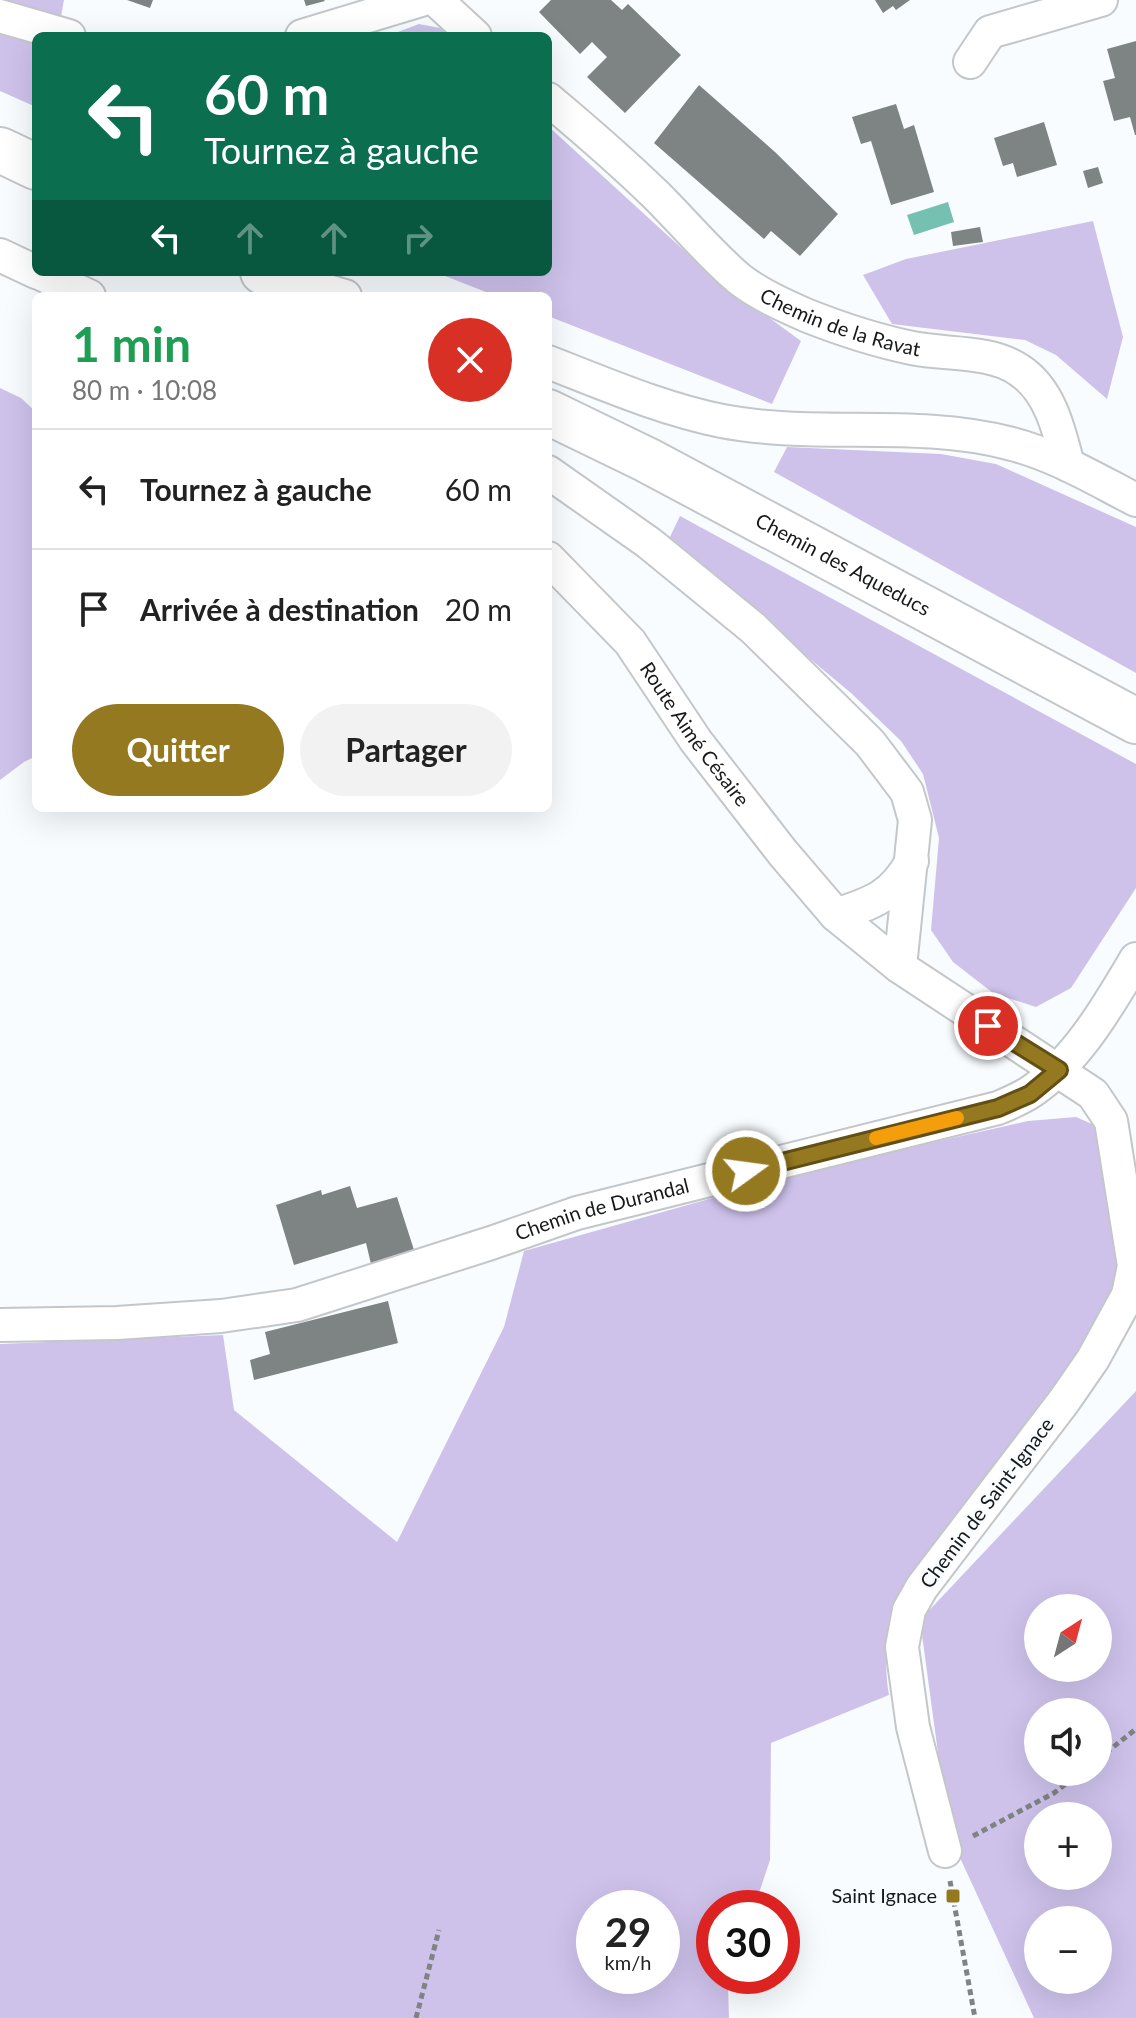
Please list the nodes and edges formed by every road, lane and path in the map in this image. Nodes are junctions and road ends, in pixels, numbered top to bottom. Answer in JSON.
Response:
{"nodes":[{"id":1,"x":421,"y":0,"type":"edge"},
{"id":2,"x":436,"y":0,"type":"edge"},
{"id":3,"x":1101,"y":0,"type":"edge"},
{"id":4,"x":0,"y":16,"type":"edge"},
{"id":5,"x":55,"y":32,"type":"edge"},
{"id":6,"x":315,"y":32,"type":"edge"},
{"id":7,"x":471,"y":32,"type":"edge"},
{"id":8,"x":970,"y":62,"type":"dead end"},
{"id":9,"x":552,"y":103,"type":"edge"},
{"id":10,"x":0,"y":150,"type":"edge"},
{"id":11,"x":32,"y":165,"type":"edge"},
{"id":12,"x":0,"y":255,"type":"edge"},
{"id":13,"x":32,"y":270,"type":"edge"},
{"id":14,"x":45,"y":276,"type":"edge"},
{"id":15,"x":243,"y":276,"type":"edge"},
{"id":16,"x":272,"y":276,"type":"edge"},
{"id":17,"x":278,"y":276,"type":"edge"},
{"id":18,"x":80,"y":292,"type":"edge"},
{"id":19,"x":266,"y":292,"type":"edge"},
{"id":20,"x":304,"y":292,"type":"edge"},
{"id":21,"x":332,"y":292,"type":"edge"},
{"id":22,"x":552,"y":363,"type":"edge"},
{"id":23,"x":552,"y":414,"type":"edge"},
{"id":24,"x":1068,"y":465,"type":"junction"},
{"id":25,"x":552,"y":475,"type":"edge"},
{"id":26,"x":1136,"y":500,"type":"edge"},
{"id":27,"x":552,"y":562,"type":"edge"},
{"id":28,"x":1136,"y":721,"type":"edge"},
{"id":29,"x":913,"y":858,"type":"junction"},
{"id":30,"x":836,"y":915,"type":"junction"},
{"id":31,"x":1136,"y":959,"type":"edge"},
{"id":32,"x":900,"y":967,"type":"junction"},
{"id":33,"x":1059,"y":1070,"type":"junction"},
{"id":34,"x":0,"y":1325,"type":"edge"},
{"id":35,"x":1136,"y":1729,"type":"edge"},
{"id":36,"x":1112,"y":1748,"type":"edge"},
{"id":37,"x":1063,"y":1786,"type":"edge"},
{"id":38,"x":945,"y":1851,"type":"junction"},
{"id":39,"x":439,"y":1930,"type":"dead end"},
{"id":40,"x":416,"y":2018,"type":"edge"},
{"id":41,"x":975,"y":2018,"type":"edge"}],
"edges":[{"from":1,"to":6,"type":"street"},
{"from":2,"to":7,"type":"street"},
{"from":3,"to":8,"type":"street"},
{"from":4,"to":5,"type":"street"},
{"from":9,"to":24,"type":"street","name":"Chemin de la Ravat"},
{"from":10,"to":11,"type":"main road"},
{"from":12,"to":13,"type":"street"},
{"from":14,"to":18,"type":"street"},
{"from":15,"to":19,"type":"street"},
{"from":16,"to":20,"type":"main road"},
{"from":17,"to":21,"type":"street"},
{"from":22,"to":24,"type":"street"},
{"from":23,"to":28,"type":"main road","name":"Chemin des Aqueducs"},
{"from":24,"to":26,"type":"street"},
{"from":25,"to":29,"type":"street"},
{"from":27,"to":30,"type":"street","name":"Route Aimé Césaire"},
{"from":29,"to":30,"type":"street"},
{"from":29,"to":32,"type":"street"},
{"from":30,"to":32,"type":"street","name":"Route Aimé Césaire"},
{"from":31,"to":33,"type":"street","name":"Chemin de Durandal"},
{"from":32,"to":33,"type":"street","name":"Chemin de Saint-Ignace"},
{"from":33,"to":34,"type":"street","name":"Chemin de Durandal"},
{"from":33,"to":38,"type":"street","name":"Chemin de Saint-Ignace"},
{"from":35,"to":36,"type":"path"},
{"from":37,"to":38,"type":"path"},
{"from":38,"to":41,"type":"path"},
{"from":39,"to":40,"type":"path"}]}
